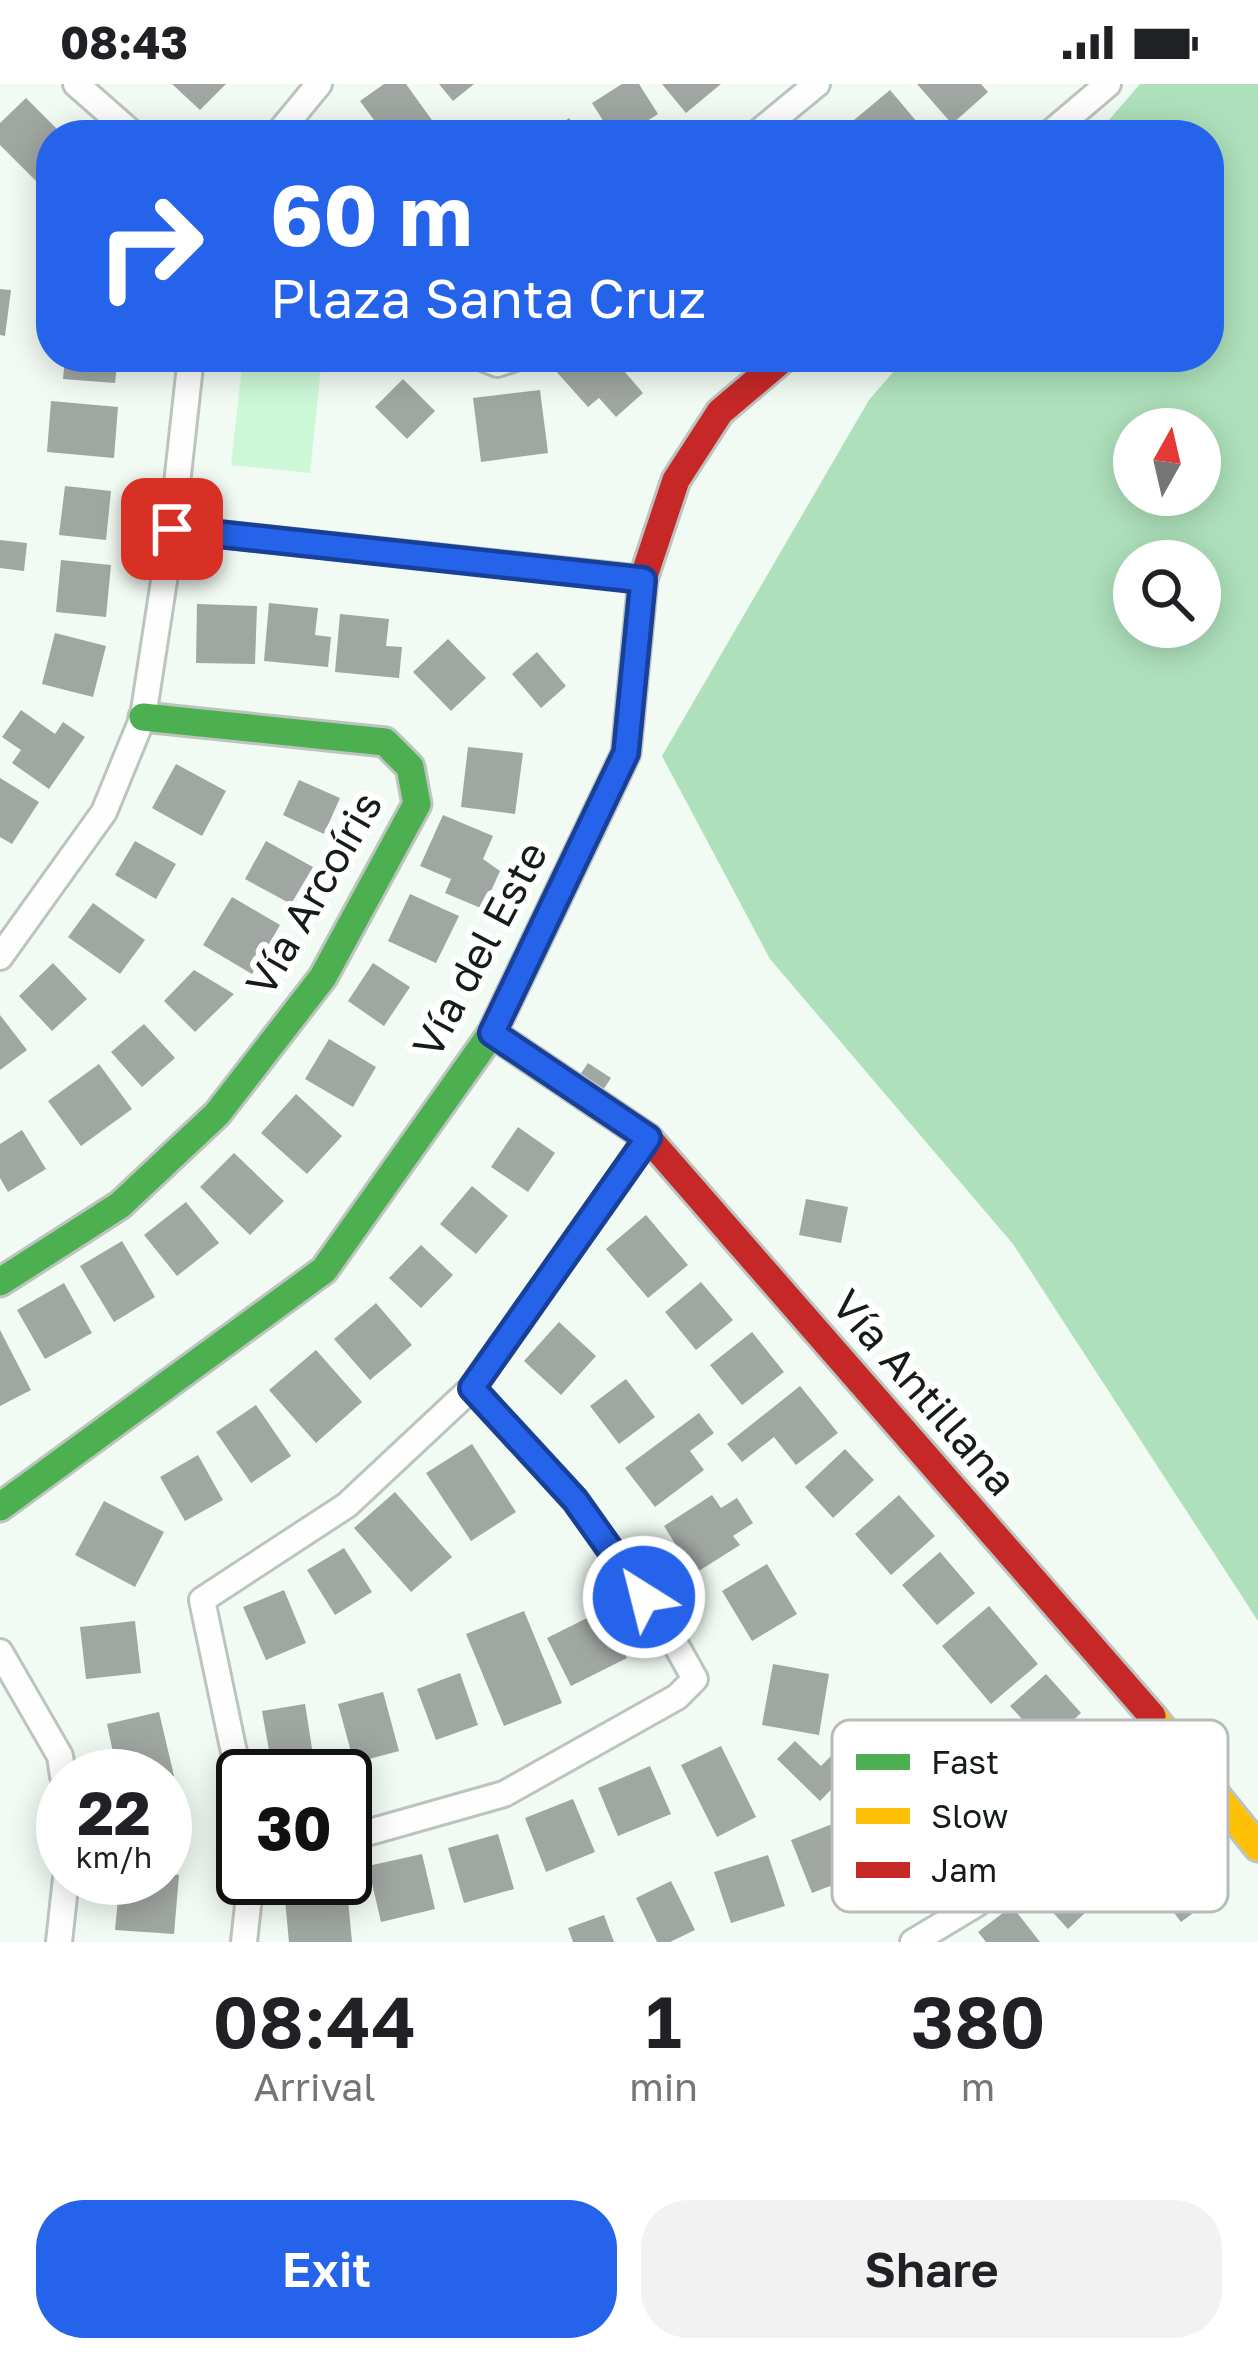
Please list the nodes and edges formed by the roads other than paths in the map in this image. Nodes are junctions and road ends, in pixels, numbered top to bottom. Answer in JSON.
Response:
{"nodes":[{"id":1,"x":76,"y":84,"type":"edge"},
{"id":2,"x":319,"y":84,"type":"edge"},
{"id":3,"x":817,"y":84,"type":"edge"},
{"id":4,"x":1108,"y":84,"type":"edge"},
{"id":5,"x":117,"y":120,"type":"edge"},
{"id":6,"x":290,"y":120,"type":"edge"},
{"id":7,"x":773,"y":120,"type":"edge"},
{"id":8,"x":1066,"y":120,"type":"edge"},
{"id":9,"x":189,"y":372,"type":"edge"},
{"id":10,"x":767,"y":372,"type":"edge"},
{"id":11,"x":172,"y":529,"type":"junction"},
{"id":12,"x":643,"y":580,"type":"junction"},
{"id":13,"x":143,"y":717,"type":"junction"},
{"id":14,"x":0,"y":957,"type":"edge"},
{"id":15,"x":492,"y":1033,"type":"junction"},
{"id":16,"x":648,"y":1138,"type":"junction"},
{"id":17,"x":0,"y":1282,"type":"edge"},
{"id":18,"x":472,"y":1388,"type":"junction"},
{"id":19,"x":0,"y":1507,"type":"edge"},
{"id":20,"x":0,"y":1652,"type":"edge"},
{"id":21,"x":1156,"y":1720,"type":"edge"},
{"id":22,"x":56,"y":1749,"type":"edge"},
{"id":23,"x":233,"y":1749,"type":"edge"},
{"id":24,"x":1228,"y":1810,"type":"edge"},
{"id":25,"x":372,"y":1831,"type":"edge"},
{"id":26,"x":1258,"y":1847,"type":"edge"},
{"id":27,"x":63,"y":1905,"type":"edge"},
{"id":28,"x":248,"y":1905,"type":"edge"},
{"id":29,"x":964,"y":1912,"type":"edge"},
{"id":30,"x":59,"y":1942,"type":"edge"},
{"id":31,"x":244,"y":1942,"type":"edge"},
{"id":32,"x":913,"y":1942,"type":"edge"}],
"edges":[{"from":1,"to":5,"type":"street"},
{"from":2,"to":6,"type":"street"},
{"from":3,"to":7,"type":"street"},
{"from":4,"to":8,"type":"street"},
{"from":9,"to":11,"type":"street"},
{"from":10,"to":12,"type":"street","name":"Vía del Este"},
{"from":11,"to":12,"type":"street"},
{"from":11,"to":13,"type":"street"},
{"from":12,"to":15,"type":"street","name":"Vía del Este"},
{"from":13,"to":14,"type":"street"},
{"from":13,"to":17,"type":"street","name":"Vía Arcoíris"},
{"from":15,"to":16,"type":"street","name":"Vía Antillana"},
{"from":15,"to":19,"type":"street","name":"Vía del Este"},
{"from":16,"to":18,"type":"street"},
{"from":16,"to":21,"type":"street","name":"Vía Antillana"},
{"from":18,"to":23,"type":"street"},
{"from":18,"to":25,"type":"street"},
{"from":20,"to":22,"type":"street"},
{"from":24,"to":26,"type":"street","name":"Vía Antillana"},
{"from":27,"to":30,"type":"street"},
{"from":28,"to":31,"type":"street"},
{"from":29,"to":32,"type":"street"}]}
